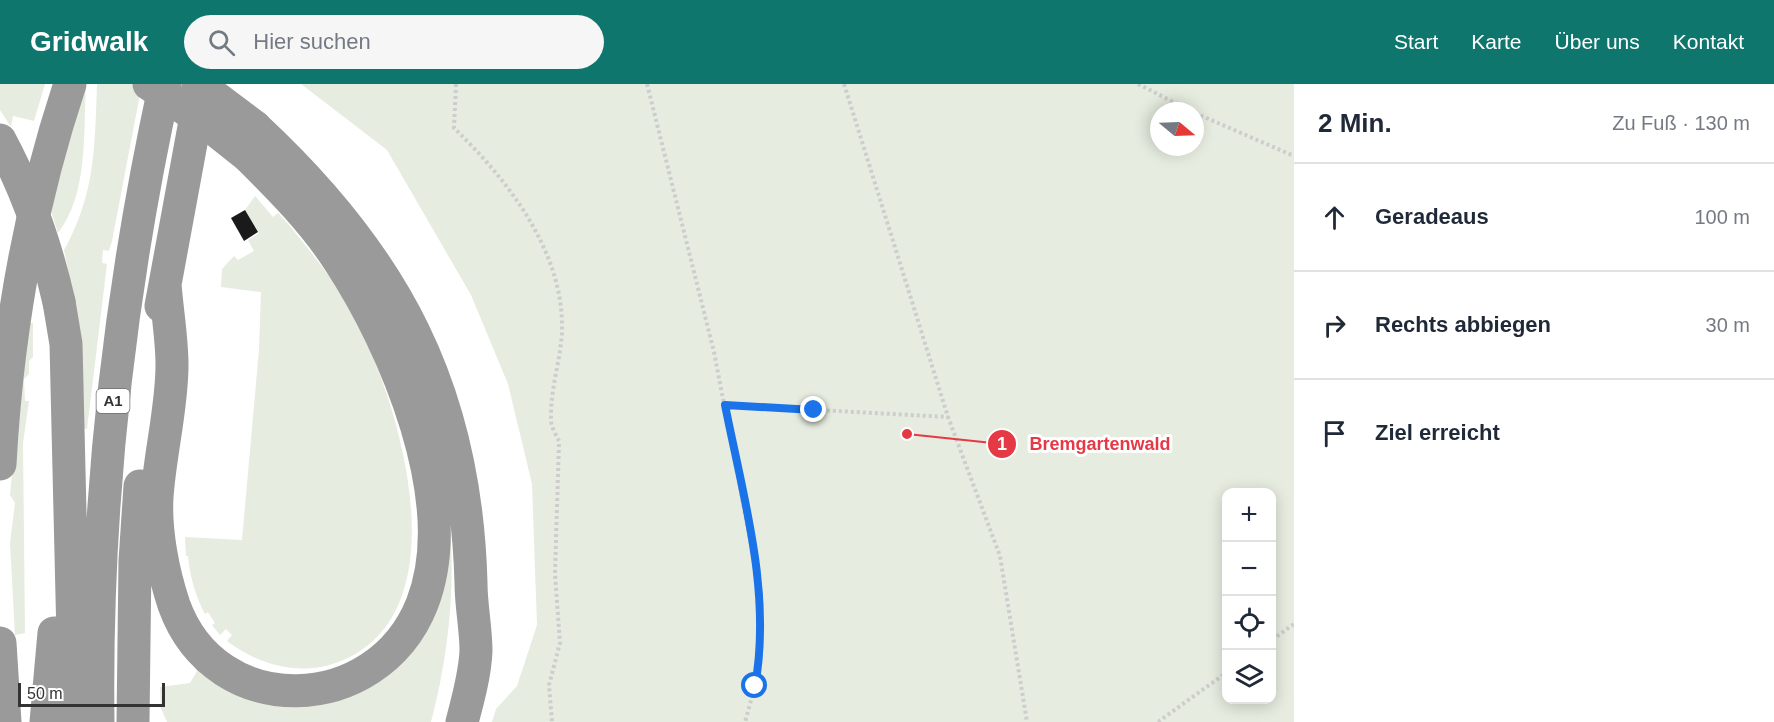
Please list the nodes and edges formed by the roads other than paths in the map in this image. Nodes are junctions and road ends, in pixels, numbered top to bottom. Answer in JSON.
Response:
{"nodes":[{"id":1,"x":70,"y":84,"type":"edge"},
{"id":2,"x":149,"y":84,"type":"edge"},
{"id":3,"x":165,"y":84,"type":"edge"},
{"id":4,"x":200,"y":84,"type":"edge"},
{"id":5,"x":0,"y":140,"type":"edge"},
{"id":6,"x":251,"y":142,"type":"junction"},
{"id":7,"x":165,"y":284,"type":"junction"},
{"id":8,"x":0,"y":464,"type":"edge"},
{"id":9,"x":70,"y":513,"type":"junction"},
{"id":10,"x":471,"y":586,"type":"junction"},
{"id":11,"x":0,"y":643,"type":"edge"},
{"id":12,"x":5,"y":722,"type":"edge"},
{"id":13,"x":46,"y":722,"type":"edge"},
{"id":14,"x":75,"y":722,"type":"edge"},
{"id":15,"x":98,"y":722,"type":"edge"},
{"id":16,"x":133,"y":722,"type":"edge"},
{"id":17,"x":445,"y":722,"type":"edge"},
{"id":18,"x":462,"y":722,"type":"edge"}],
"edges":[{"from":1,"to":8,"type":"highway"},
{"from":2,"to":6,"type":"highway","bridge":true},
{"from":3,"to":15,"type":"highway","number":"A1"},
{"from":4,"to":6,"type":"highway","bridge":true},
{"from":4,"to":7,"type":"highway","number":"A1"},
{"from":5,"to":9,"type":"highway","bridge":true},
{"from":6,"to":7,"type":"highway"},
{"from":6,"to":10,"type":"highway"},
{"from":7,"to":16,"type":"highway","number":"A1"},
{"from":9,"to":13,"type":"highway"},
{"from":9,"to":14,"type":"highway"},
{"from":10,"to":17,"type":"highway"},
{"from":10,"to":18,"type":"highway"},
{"from":11,"to":12,"type":"highway"}]}
